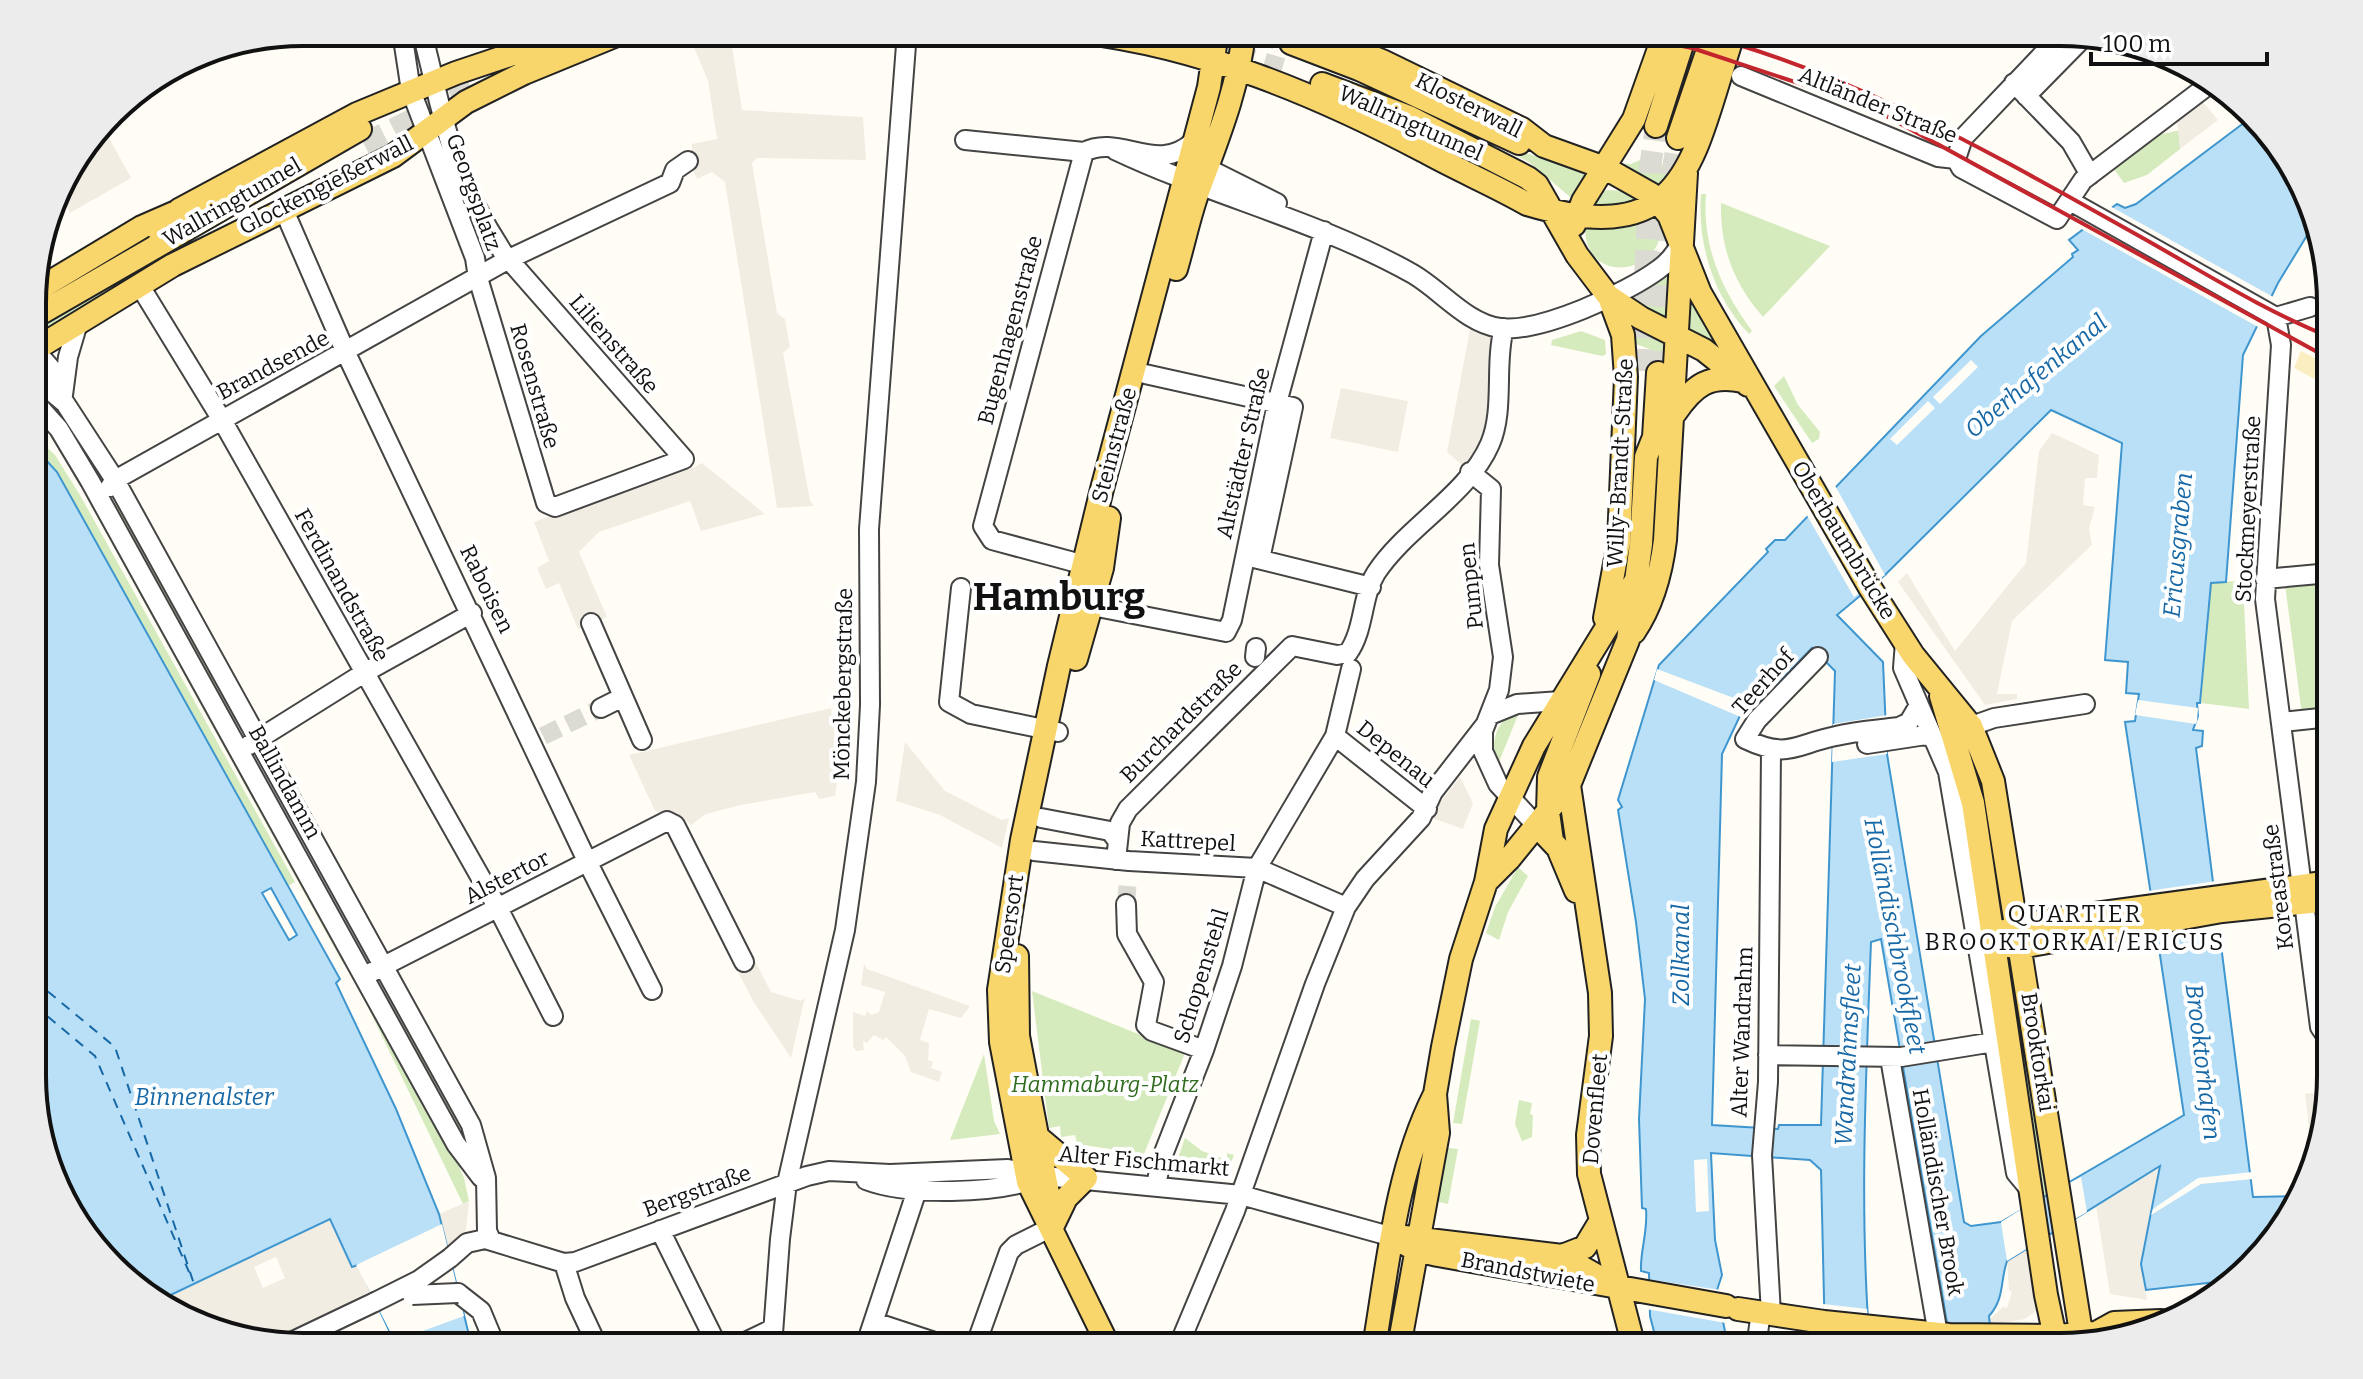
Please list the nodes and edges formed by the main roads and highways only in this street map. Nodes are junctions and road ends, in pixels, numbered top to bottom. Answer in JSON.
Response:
{"nodes":[{"id":1,"x":1226,"y":46,"type":"edge"},
{"id":2,"x":1229,"y":46,"type":"edge"},
{"id":3,"x":1317,"y":46,"type":"tunnel mouth"},
{"id":4,"x":1660,"y":46,"type":"edge"},
{"id":5,"x":1681,"y":46,"type":"edge"},
{"id":6,"x":1709,"y":46,"type":"edge"},
{"id":7,"x":1729,"y":46,"type":"edge"},
{"id":8,"x":536,"y":47,"type":"edge"},
{"id":9,"x":588,"y":47,"type":"edge"},
{"id":10,"x":1157,"y":47,"type":"edge"},
{"id":11,"x":1282,"y":69,"type":"tunnel mouth"},
{"id":12,"x":1656,"y":126,"type":"tunnel mouth"},
{"id":13,"x":1678,"y":138,"type":"tunnel mouth"},
{"id":14,"x":1544,"y":146,"type":"joint"},
{"id":15,"x":1613,"y":155,"type":"junction"},
{"id":16,"x":1686,"y":172,"type":"junction"},
{"id":17,"x":1198,"y":177,"type":"junction"},
{"id":18,"x":1659,"y":202,"type":"junction"},
{"id":19,"x":217,"y":209,"type":"junction"},
{"id":20,"x":179,"y":210,"type":"junction"},
{"id":21,"x":1551,"y":211,"type":"junction"},
{"id":22,"x":1577,"y":214,"type":"junction"},
{"id":23,"x":1682,"y":241,"type":"junction"},
{"id":24,"x":1571,"y":245,"type":"junction"},
{"id":25,"x":157,"y":246,"type":"junction"},
{"id":26,"x":173,"y":265,"type":"junction"},
{"id":27,"x":47,"y":284,"type":"edge"},
{"id":28,"x":1608,"y":296,"type":"junction"},
{"id":29,"x":46,"y":310,"type":"edge"},
{"id":30,"x":1679,"y":338,"type":"junction"},
{"id":31,"x":46,"y":343,"type":"edge"},
{"id":32,"x":1650,"y":372,"type":"tunnel mouth"},
{"id":33,"x":1750,"y":386,"type":"junction"},
{"id":34,"x":1674,"y":414,"type":"junction"},
{"id":35,"x":1636,"y":580,"type":"junction"},
{"id":36,"x":1603,"y":632,"type":"junction"},
{"id":37,"x":1628,"y":640,"type":"junction"},
{"id":38,"x":1052,"y":731,"type":"junction"},
{"id":39,"x":1954,"y":733,"type":"joint"},
{"id":40,"x":1569,"y":785,"type":"junction"},
{"id":41,"x":1546,"y":826,"type":"junction"},
{"id":42,"x":1028,"y":845,"type":"junction"},
{"id":43,"x":1486,"y":882,"type":"junction"},
{"id":44,"x":2316,"y":888,"type":"edge"},
{"id":45,"x":2304,"y":894,"type":"junction"},
{"id":46,"x":2316,"y":897,"type":"edge"},
{"id":47,"x":1589,"y":925,"type":"junction"},
{"id":48,"x":2005,"y":939,"type":"junction"},
{"id":49,"x":1435,"y":1094,"type":"junction"},
{"id":50,"x":1034,"y":1134,"type":"junction"},
{"id":51,"x":1032,"y":1176,"type":"junction"},
{"id":52,"x":1600,"y":1222,"type":"junction"},
{"id":53,"x":1052,"y":1227,"type":"junction"},
{"id":54,"x":1393,"y":1237,"type":"junction"},
{"id":55,"x":1417,"y":1243,"type":"junction"},
{"id":56,"x":1562,"y":1256,"type":"junction"},
{"id":57,"x":1632,"y":1291,"type":"junction"},
{"id":58,"x":2130,"y":1322,"type":"edge"},
{"id":59,"x":2106,"y":1329,"type":"edge"},
{"id":60,"x":2089,"y":1330,"type":"edge"},
{"id":61,"x":1377,"y":1332,"type":"edge"},
{"id":62,"x":1402,"y":1332,"type":"edge"},
{"id":63,"x":1633,"y":1332,"type":"edge"},
{"id":64,"x":1898,"y":1332,"type":"edge"},
{"id":65,"x":2054,"y":1332,"type":"edge"},
{"id":66,"x":1102,"y":1333,"type":"edge"}],
"edges":[{"from":1,"to":10,"type":"main road"},
{"from":2,"to":17,"type":"main road","name":"Steinstraße"},
{"from":2,"to":17,"type":"main road","name":"Steinstraße"},
{"from":2,"to":21,"type":"main road"},
{"from":3,"to":14,"type":"main road","name":"Wallringtunnel"},
{"from":4,"to":15,"type":"main road"},
{"from":5,"to":12,"type":"main road"},
{"from":6,"to":13,"type":"main road"},
{"from":7,"to":16,"type":"main road"},
{"from":8,"to":20,"type":"main road"},
{"from":9,"to":26,"type":"main road","name":"Glockengießerwall"},
{"from":11,"to":21,"type":"main road","name":"Wallringtunnel"},
{"from":14,"to":15,"type":"main road","name":"Klosterwall"},
{"from":15,"to":18,"type":"main road"},
{"from":15,"to":22,"type":"main road"},
{"from":16,"to":18,"type":"main road"},
{"from":16,"to":23,"type":"main road","name":"Willy-Brandt-Straße"},
{"from":17,"to":38,"type":"main road","name":"Steinstraße"},
{"from":17,"to":38,"type":"main road","name":"Steinstraße"},
{"from":18,"to":22,"type":"main road"},
{"from":18,"to":23,"type":"main road"},
{"from":19,"to":20,"type":"main road"},
{"from":19,"to":25,"type":"main road","name":"Wallringtunnel"},
{"from":19,"to":26,"type":"main road","name":"Wallringtunnel"},
{"from":20,"to":25,"type":"main road"},
{"from":20,"to":27,"type":"main road"},
{"from":21,"to":22,"type":"main road"},
{"from":21,"to":24,"type":"main road"},
{"from":22,"to":24,"type":"main road"},
{"from":23,"to":30,"type":"main road","name":"Willy-Brandt-Straße"},
{"from":23,"to":33,"type":"main road","name":"Oberbaumbrücke"},
{"from":24,"to":28,"type":"main road"},
{"from":25,"to":29,"type":"main road","name":"Wallringtunnel"},
{"from":26,"to":31,"type":"main road","name":"Glockengießerwall"},
{"from":28,"to":30,"type":"main road","name":"Oberbaumbrücke"},
{"from":28,"to":36,"type":"main road","name":"Willy-Brandt-Straße"},
{"from":30,"to":33,"type":"main road","name":"Oberbaumbrücke"},
{"from":30,"to":34,"type":"main road","name":"Willy-Brandt-Straße"},
{"from":32,"to":35,"type":"main road","name":"Willy-Brandt-Straße"},
{"from":33,"to":34,"type":"main road"},
{"from":33,"to":39,"type":"main road","name":"Oberbaumbrücke"},
{"from":34,"to":37,"type":"main road","name":"Willy-Brandt-Straße"},
{"from":35,"to":36,"type":"main road","name":"Willy-Brandt-Straße"},
{"from":35,"to":37,"type":"main road","name":"Willy-Brandt-Straße"},
{"from":36,"to":41,"type":"main road","name":"Willy-Brandt-Straße"},
{"from":36,"to":43,"type":"main road","name":"Willy-Brandt-Straße"},
{"from":37,"to":40,"type":"main road","name":"Willy-Brandt-Straße"},
{"from":38,"to":42,"type":"main road","name":"Steinstraße"},
{"from":38,"to":42,"type":"main road","name":"Steinstraße"},
{"from":39,"to":48,"type":"main road","name":"Brooktorkai"},
{"from":40,"to":41,"type":"main road","name":"Willy-Brandt-Straße"},
{"from":40,"to":47,"type":"main road","name":"Dovenfleet"},
{"from":41,"to":43,"type":"main road","name":"Willy-Brandt-Straße"},
{"from":41,"to":47,"type":"main road","name":"Dovenfleet"},
{"from":42,"to":50,"type":"main road","name":"Speersort"},
{"from":42,"to":51,"type":"main road","name":"Speersort"},
{"from":43,"to":49,"type":"main road","name":"Willy-Brandt-Straße"},
{"from":44,"to":45,"type":"main road"},
{"from":45,"to":46,"type":"main road"},
{"from":45,"to":48,"type":"main road"},
{"from":47,"to":52,"type":"main road","name":"Dovenfleet"},
{"from":48,"to":60,"type":"main road","name":"Brooktorkai"},
{"from":48,"to":65,"type":"main road","name":"Brooktorkai"},
{"from":49,"to":54,"type":"main road","name":"Willy-Brandt-Straße"},
{"from":49,"to":55,"type":"main road","name":"Willy-Brandt-Straße"},
{"from":50,"to":51,"type":"main road","name":"Speersort"},
{"from":50,"to":53,"type":"main road"},
{"from":51,"to":53,"type":"main road"},
{"from":52,"to":56,"type":"main road"},
{"from":52,"to":57,"type":"main road","name":"Dovenfleet"},
{"from":53,"to":66,"type":"main road"},
{"from":54,"to":55,"type":"main road","name":"Brandstwiete"},
{"from":54,"to":61,"type":"main road","name":"Willy-Brandt-Straße"},
{"from":55,"to":56,"type":"main road","name":"Brandstwiete"},
{"from":55,"to":57,"type":"main road","name":"Brandstwiete"},
{"from":55,"to":62,"type":"main road","name":"Willy-Brandt-Straße"},
{"from":56,"to":57,"type":"main road","name":"Brandstwiete"},
{"from":57,"to":63,"type":"main road","name":"Dovenfleet"},
{"from":57,"to":64,"type":"main road"},
{"from":58,"to":59,"type":"main road"}]}
